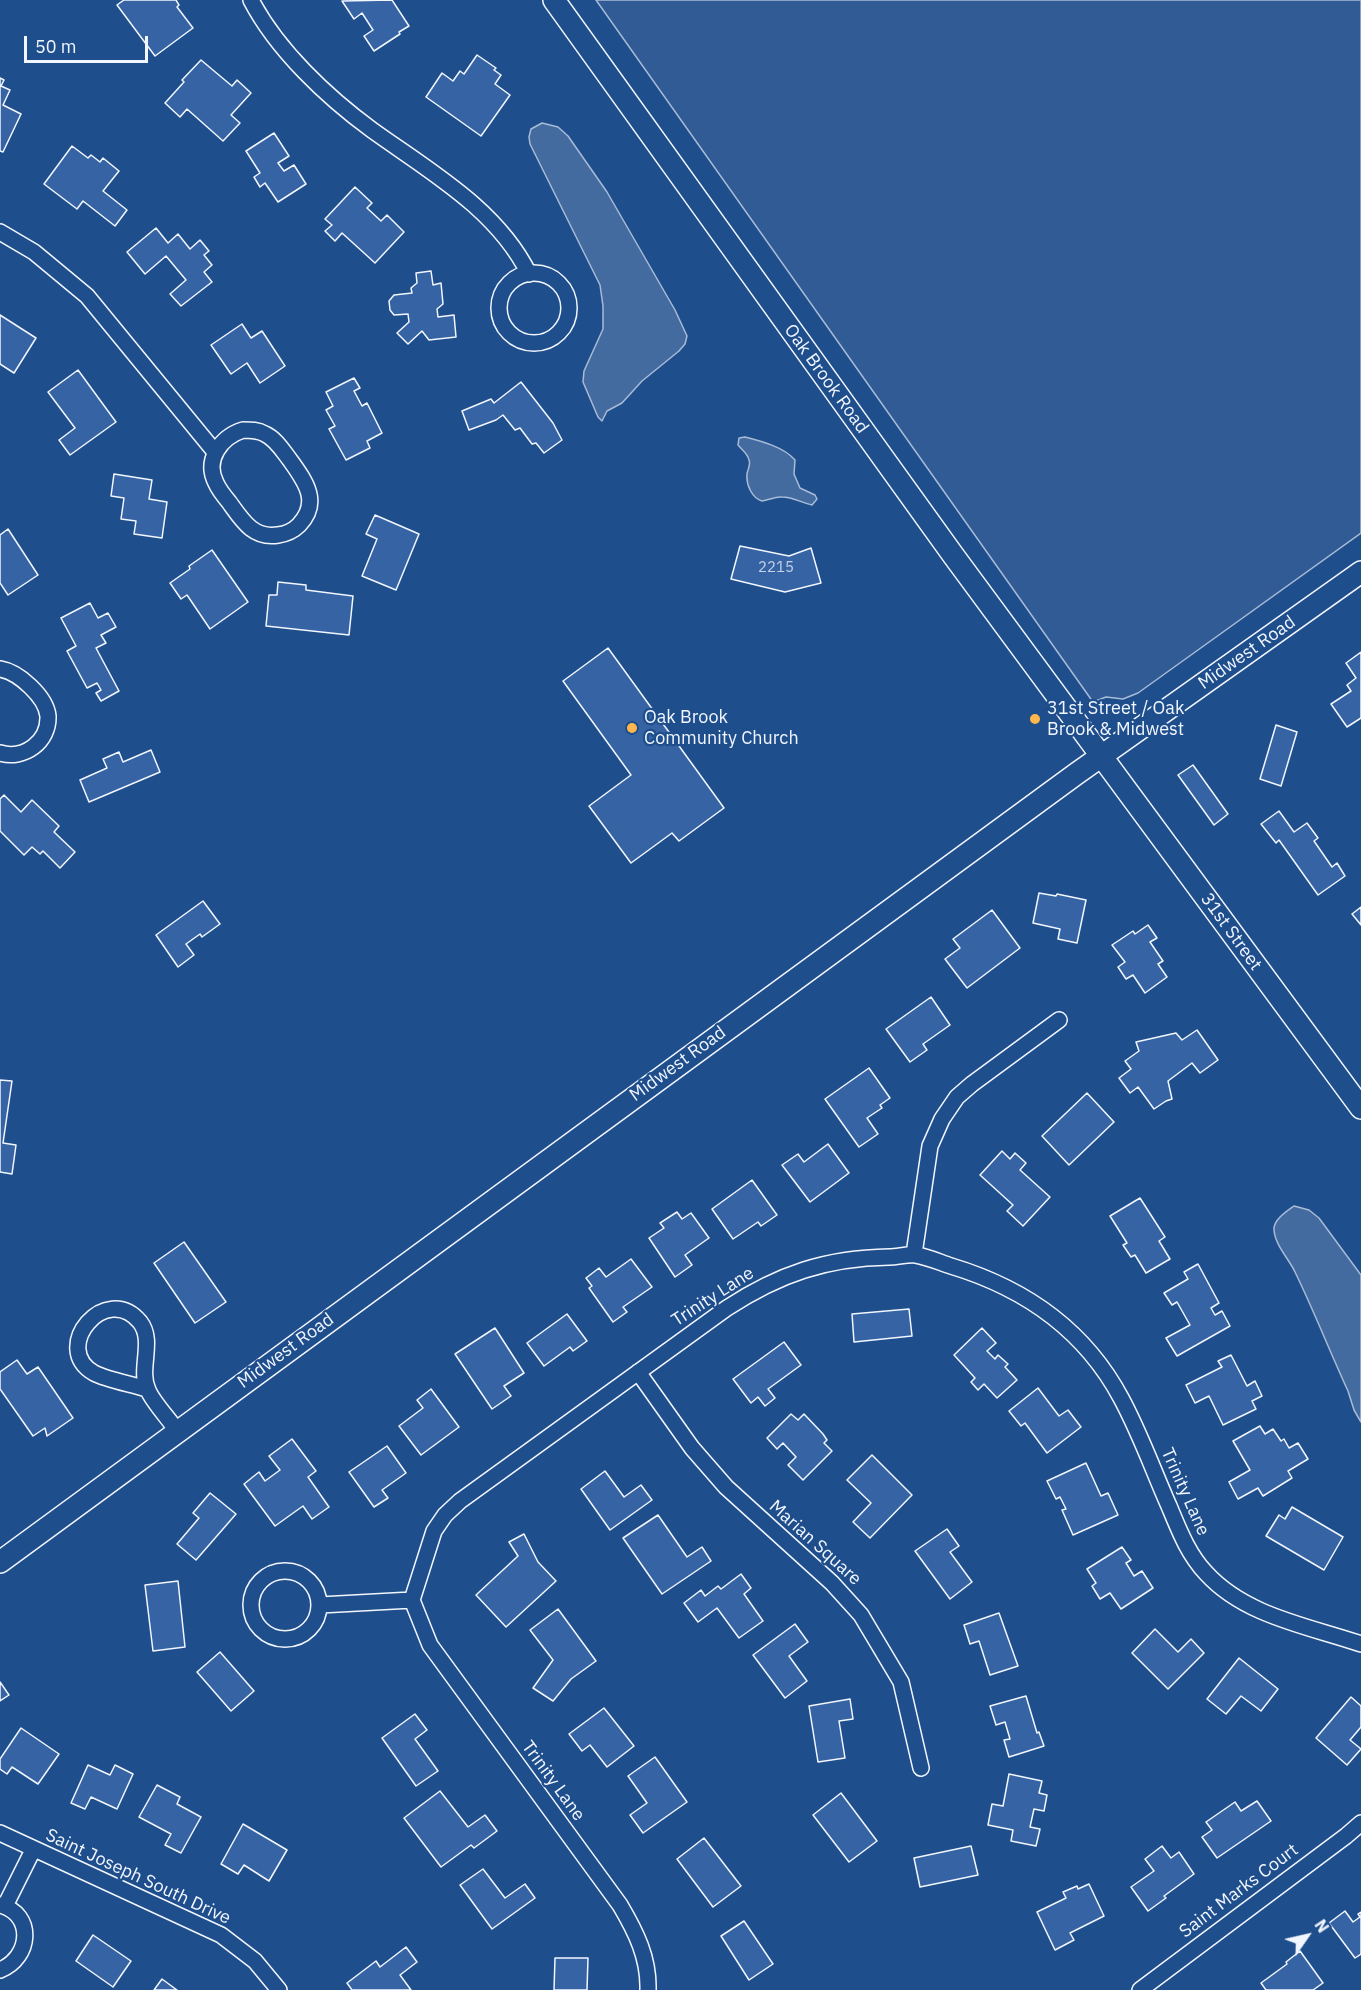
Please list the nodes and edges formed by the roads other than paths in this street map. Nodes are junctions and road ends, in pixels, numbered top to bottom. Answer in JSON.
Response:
{"nodes":[{"id":1,"x":251,"y":0,"type":"edge"},
{"id":2,"x":554,"y":0,"type":"edge"},
{"id":3,"x":0,"y":232,"type":"edge"},
{"id":4,"x":530,"y":274,"type":"junction"},
{"id":5,"x":215,"y":452,"type":"junction"},
{"id":6,"x":1361,"y":572,"type":"edge"},
{"id":7,"x":0,"y":669,"type":"edge"},
{"id":8,"x":0,"y":753,"type":"edge"},
{"id":9,"x":1101,"y":756,"type":"junction"},
{"id":10,"x":1059,"y":1020,"type":"dead end"},
{"id":11,"x":1361,"y":1108,"type":"edge"},
{"id":12,"x":914,"y":1254,"type":"junction"},
{"id":13,"x":638,"y":1372,"type":"junction"},
{"id":14,"x":147,"y":1389,"type":"junction"},
{"id":15,"x":177,"y":1431,"type":"junction"},
{"id":16,"x":0,"y":1562,"type":"edge"},
{"id":17,"x":412,"y":1600,"type":"junction"},
{"id":18,"x":320,"y":1605,"type":"junction"},
{"id":19,"x":1361,"y":1644,"type":"edge"},
{"id":20,"x":921,"y":1768,"type":"dead end"},
{"id":21,"x":1361,"y":1823,"type":"edge"},
{"id":22,"x":0,"y":1833,"type":"edge"},
{"id":23,"x":33,"y":1850,"type":"junction"},
{"id":24,"x":3,"y":1905,"type":"edge"},
{"id":25,"x":0,"y":1970,"type":"edge"},
{"id":26,"x":279,"y":1990,"type":"edge"},
{"id":27,"x":648,"y":1990,"type":"edge"},
{"id":28,"x":1140,"y":1990,"type":"edge"}],
"edges":[{"from":1,"to":4,"type":"street"},
{"from":2,"to":9,"type":"main road","name":"Oak Brook Road"},
{"from":3,"to":5,"type":"street"},
{"from":4,"to":4,"type":"street"},
{"from":5,"to":5,"type":"street"},
{"from":6,"to":9,"type":"main road","name":"Midwest Road"},
{"from":7,"to":8,"type":"street"},
{"from":9,"to":11,"type":"main road","name":"31st Street"},
{"from":9,"to":15,"type":"main road","name":"Midwest Road"},
{"from":10,"to":12,"type":"street"},
{"from":12,"to":13,"type":"street","name":"Trinity Lane"},
{"from":12,"to":19,"type":"street","name":"Trinity Lane"},
{"from":13,"to":17,"type":"street","name":"Trinity Lane"},
{"from":13,"to":20,"type":"street","name":"Marian Square"},
{"from":14,"to":14,"type":"street"},
{"from":14,"to":15,"type":"street"},
{"from":15,"to":16,"type":"main road","name":"Midwest Road"},
{"from":17,"to":18,"type":"street"},
{"from":17,"to":27,"type":"street","name":"Trinity Lane"},
{"from":18,"to":18,"type":"street"},
{"from":21,"to":28,"type":"street","name":"Saint Marks Court"},
{"from":22,"to":23,"type":"street","name":"Saint Joseph South Drive"},
{"from":23,"to":24,"type":"street"},
{"from":23,"to":26,"type":"street","name":"Saint Joseph South Drive"},
{"from":24,"to":25,"type":"street"}]}
